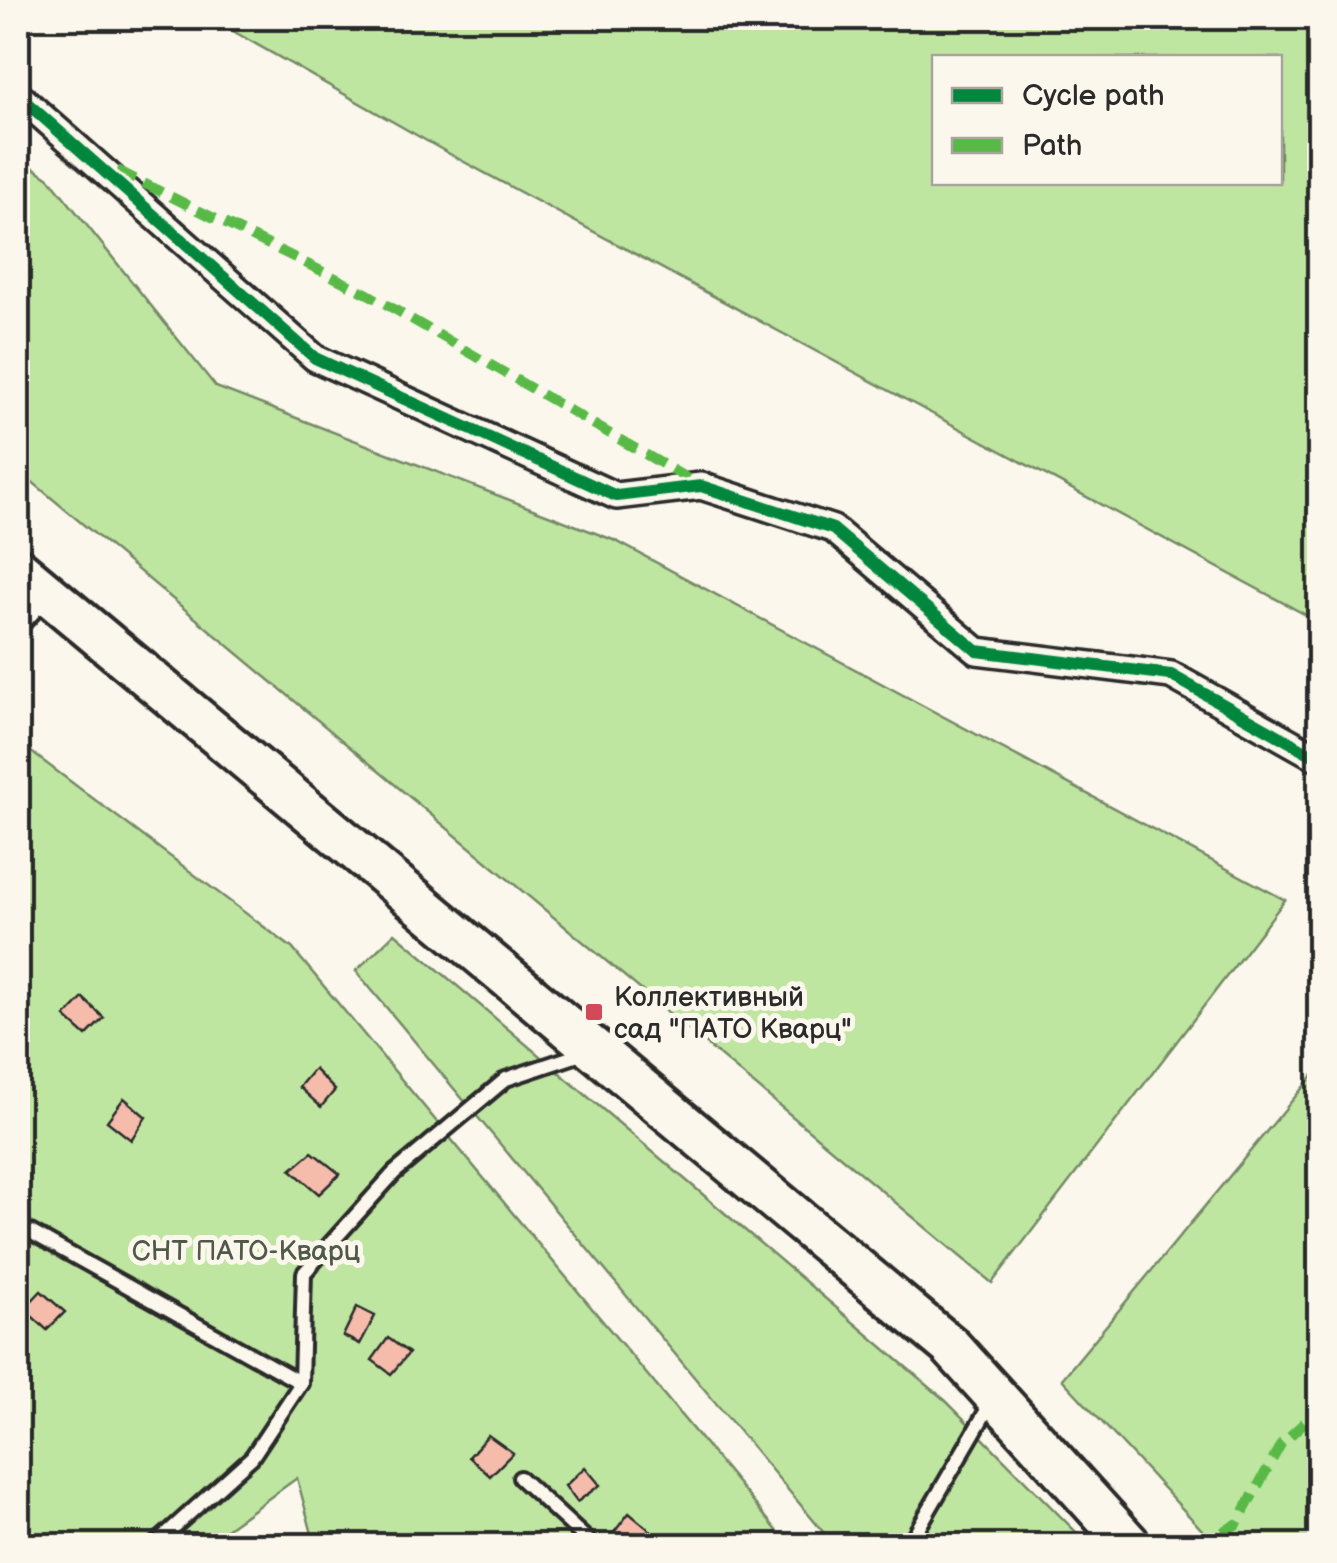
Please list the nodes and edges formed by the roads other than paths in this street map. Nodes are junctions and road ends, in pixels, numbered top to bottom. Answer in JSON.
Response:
{"nodes":[{"id":1,"x":18,"y":95,"type":"edge"},
{"id":2,"x":18,"y":569,"type":"edge"},
{"id":3,"x":49,"y":596,"type":"junction"},
{"id":4,"x":18,"y":629,"type":"edge"},
{"id":5,"x":1320,"y":759,"type":"edge"},
{"id":6,"x":595,"y":1050,"type":"junction"},
{"id":7,"x":18,"y":1225,"type":"edge"},
{"id":8,"x":301,"y":1382,"type":"junction"},
{"id":9,"x":995,"y":1396,"type":"junction"},
{"id":10,"x":520,"y":1478,"type":"dead end"},
{"id":11,"x":154,"y":1546,"type":"edge"},
{"id":12,"x":594,"y":1546,"type":"edge"},
{"id":13,"x":908,"y":1546,"type":"edge"},
{"id":14,"x":1131,"y":1546,"type":"edge"}],
"edges":[{"from":1,"to":5,"type":"street"},
{"from":2,"to":3,"type":"main road"},
{"from":3,"to":4,"type":"lane"},
{"from":3,"to":6,"type":"main road"},
{"from":6,"to":8,"type":"lane"},
{"from":6,"to":9,"type":"main road"},
{"from":7,"to":8,"type":"lane"},
{"from":8,"to":11,"type":"lane"},
{"from":9,"to":13,"type":"lane"},
{"from":9,"to":14,"type":"main road"},
{"from":10,"to":12,"type":"lane"}]}
